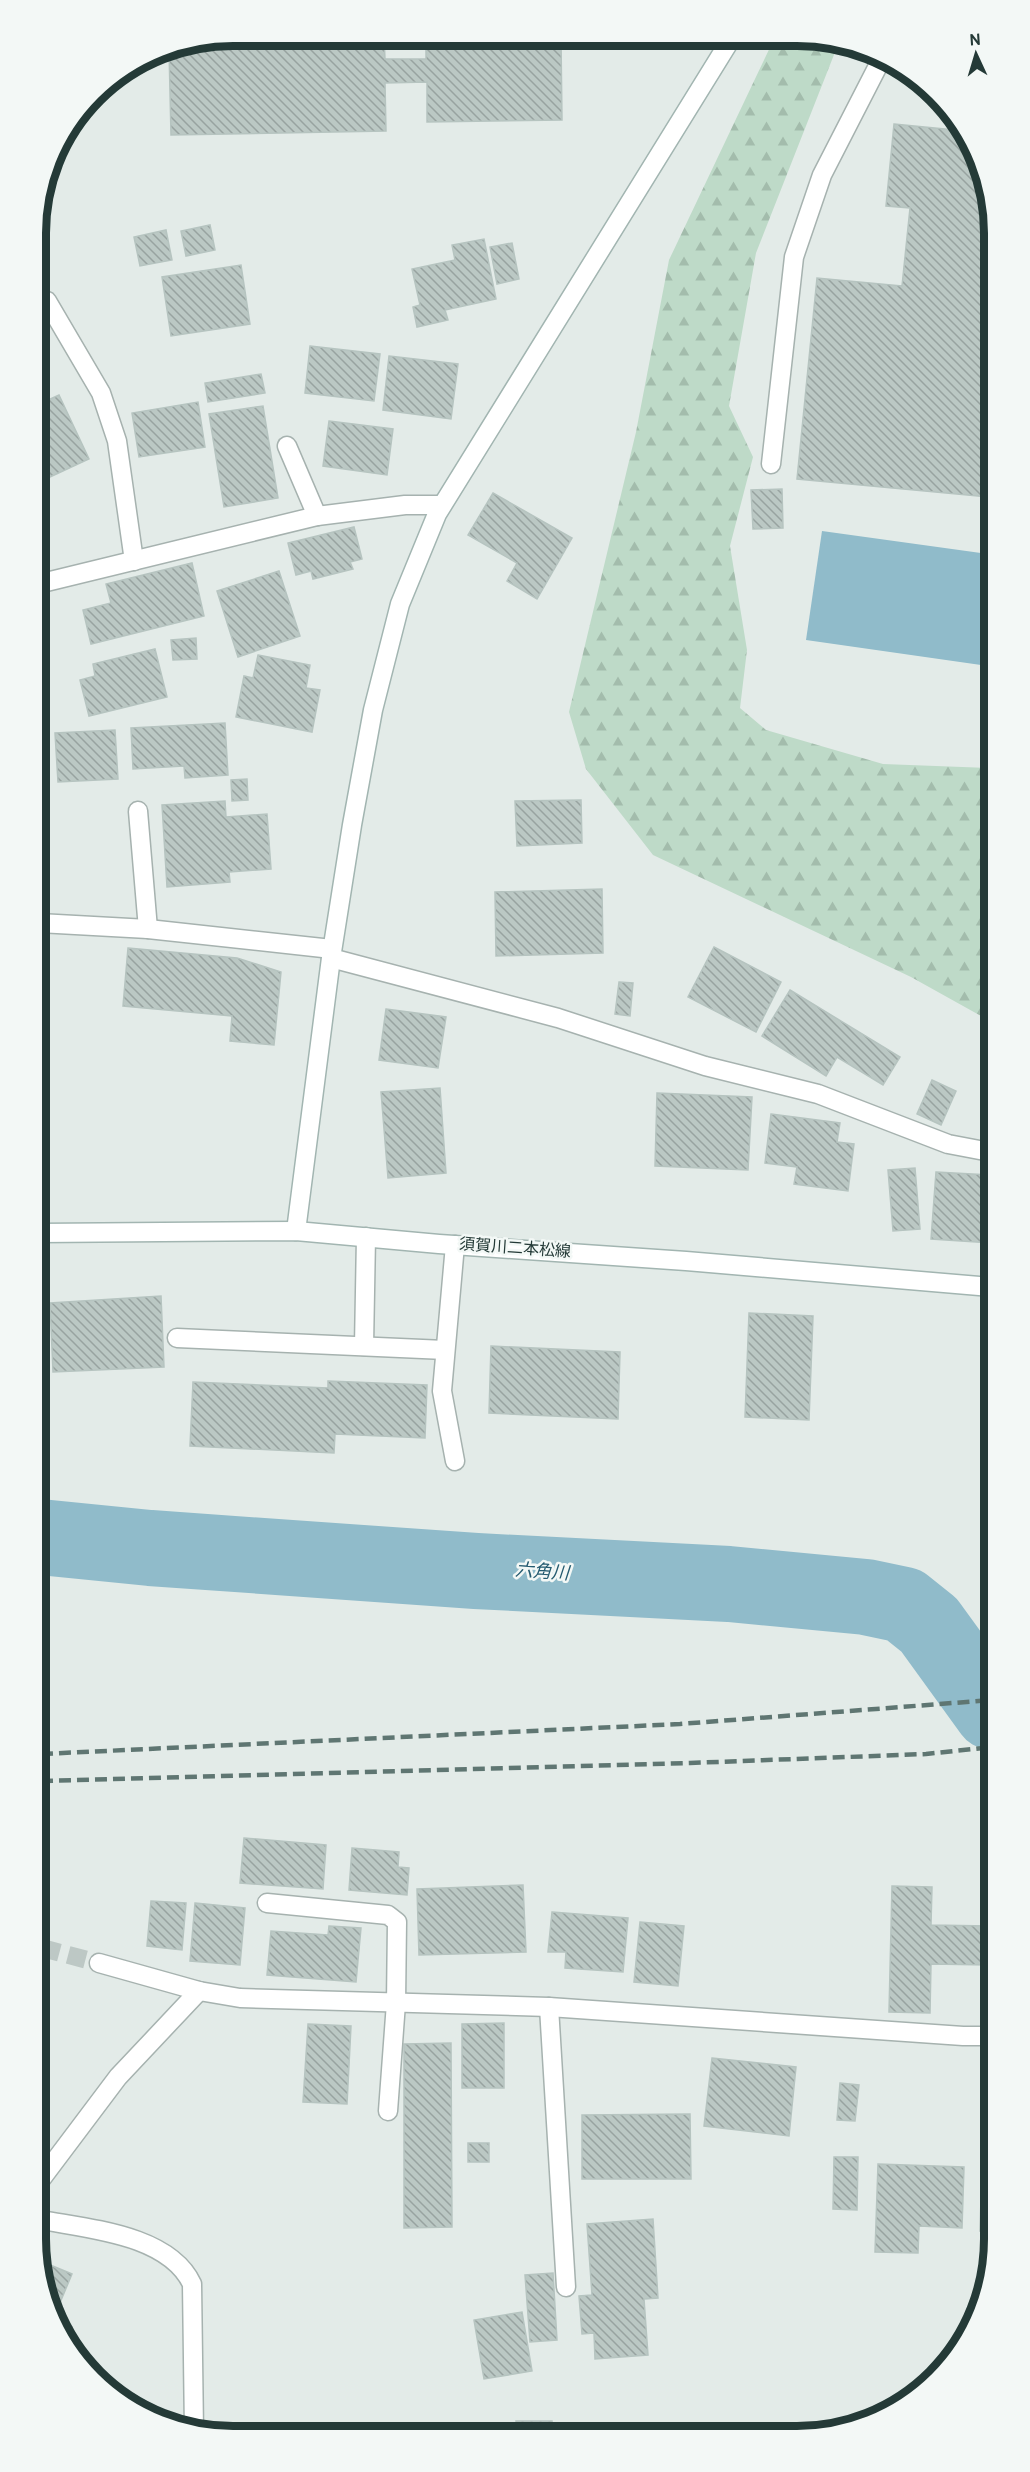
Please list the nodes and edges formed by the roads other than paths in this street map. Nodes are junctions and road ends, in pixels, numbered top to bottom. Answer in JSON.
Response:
{"nodes":[{"id":1,"x":727,"y":46,"type":"edge"},
{"id":2,"x":878,"y":66,"type":"edge"},
{"id":3,"x":47,"y":301,"type":"dead end"},
{"id":4,"x":287,"y":446,"type":"dead end"},
{"id":5,"x":771,"y":464,"type":"dead end"},
{"id":6,"x":442,"y":505,"type":"junction"},
{"id":7,"x":317,"y":516,"type":"junction"},
{"id":8,"x":134,"y":561,"type":"junction"},
{"id":9,"x":47,"y":582,"type":"edge"},
{"id":10,"x":138,"y":811,"type":"dead end"},
{"id":11,"x":47,"y":923,"type":"edge"},
{"id":12,"x":148,"y":929,"type":"junction"},
{"id":13,"x":332,"y":953,"type":"junction"},
{"id":14,"x":984,"y":1151,"type":"edge"},
{"id":15,"x":296,"y":1231,"type":"junction"},
{"id":16,"x":46,"y":1233,"type":"edge"},
{"id":17,"x":366,"y":1237,"type":"junction"},
{"id":18,"x":454,"y":1245,"type":"junction"},
{"id":19,"x":983,"y":1286,"type":"edge"},
{"id":20,"x":177,"y":1338,"type":"dead end"},
{"id":21,"x":364,"y":1346,"type":"junction"},
{"id":22,"x":446,"y":1350,"type":"junction"},
{"id":23,"x":455,"y":1461,"type":"dead end"},
{"id":24,"x":267,"y":1903,"type":"dead end"},
{"id":25,"x":99,"y":1963,"type":"tunnel mouth"},
{"id":26,"x":198,"y":1991,"type":"junction"},
{"id":27,"x":396,"y":2003,"type":"junction"},
{"id":28,"x":549,"y":2007,"type":"junction"},
{"id":29,"x":983,"y":2036,"type":"edge"},
{"id":30,"x":388,"y":2111,"type":"dead end"},
{"id":31,"x":46,"y":2173,"type":"edge"},
{"id":32,"x":46,"y":2221,"type":"edge"},
{"id":33,"x":566,"y":2287,"type":"dead end"},
{"id":34,"x":194,"y":2421,"type":"edge"}],
"edges":[{"from":1,"to":6,"type":"street"},
{"from":2,"to":5,"type":"street"},
{"from":3,"to":8,"type":"street"},
{"from":4,"to":7,"type":"street"},
{"from":6,"to":7,"type":"street"},
{"from":6,"to":13,"type":"street"},
{"from":7,"to":8,"type":"street"},
{"from":8,"to":9,"type":"street"},
{"from":10,"to":12,"type":"street"},
{"from":11,"to":12,"type":"street"},
{"from":12,"to":13,"type":"street"},
{"from":13,"to":14,"type":"street"},
{"from":13,"to":15,"type":"street"},
{"from":15,"to":16,"type":"street","name":"須賀川二本松線"},
{"from":15,"to":17,"type":"street","name":"須賀川二本松線"},
{"from":17,"to":18,"type":"street","name":"須賀川二本松線"},
{"from":17,"to":21,"type":"street"},
{"from":18,"to":19,"type":"street","name":"須賀川二本松線"},
{"from":18,"to":22,"type":"street"},
{"from":20,"to":21,"type":"street"},
{"from":21,"to":22,"type":"street"},
{"from":22,"to":23,"type":"street"},
{"from":24,"to":27,"type":"street"},
{"from":25,"to":26,"type":"street"},
{"from":26,"to":27,"type":"street"},
{"from":26,"to":31,"type":"street"},
{"from":27,"to":28,"type":"street"},
{"from":27,"to":30,"type":"street"},
{"from":28,"to":29,"type":"street"},
{"from":28,"to":33,"type":"street"},
{"from":32,"to":34,"type":"street"}]}
